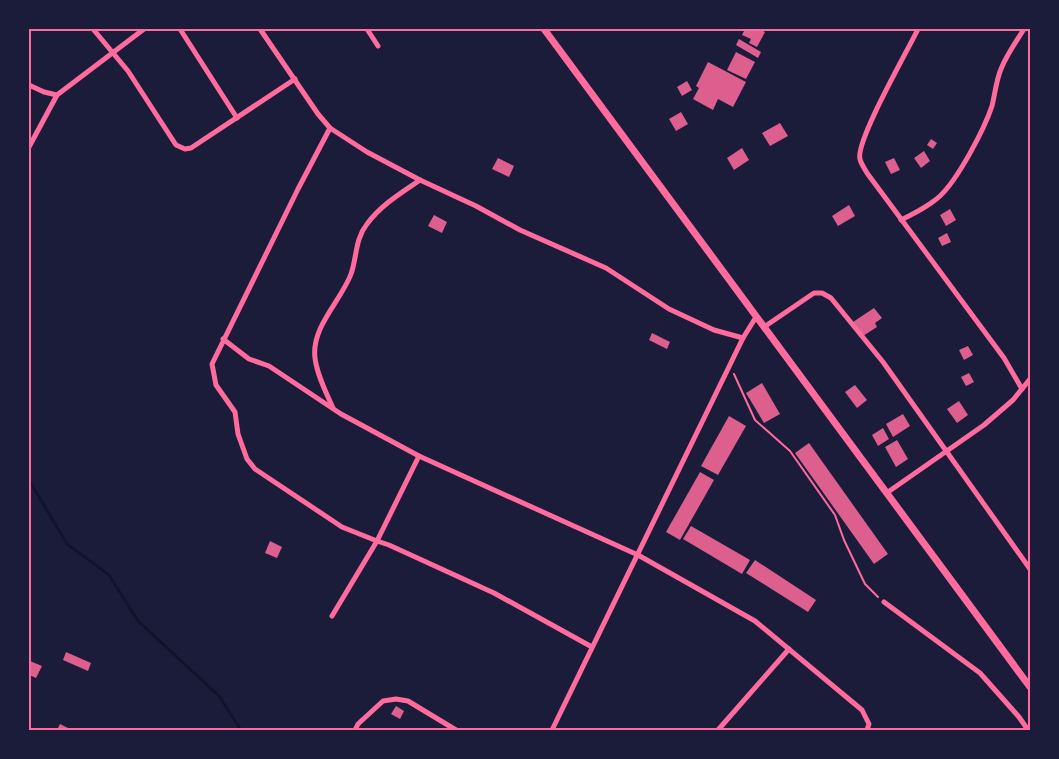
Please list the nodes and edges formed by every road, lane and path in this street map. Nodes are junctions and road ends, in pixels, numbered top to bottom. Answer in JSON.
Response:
{"nodes":[{"id":1,"x":93,"y":29,"type":"edge"},
{"id":2,"x":144,"y":29,"type":"edge"},
{"id":3,"x":180,"y":29,"type":"edge"},
{"id":4,"x":260,"y":29,"type":"edge"},
{"id":5,"x":366,"y":29,"type":"edge"},
{"id":6,"x":544,"y":29,"type":"edge"},
{"id":7,"x":918,"y":29,"type":"edge"},
{"id":8,"x":1024,"y":29,"type":"edge"},
{"id":9,"x":378,"y":46,"type":"dead end"},
{"id":10,"x":113,"y":53,"type":"junction"},
{"id":11,"x":295,"y":79,"type":"junction"},
{"id":12,"x":29,"y":85,"type":"edge"},
{"id":13,"x":57,"y":95,"type":"junction"},
{"id":14,"x":237,"y":118,"type":"junction"},
{"id":15,"x":330,"y":128,"type":"junction"},
{"id":16,"x":29,"y":148,"type":"edge"},
{"id":17,"x":420,"y":180,"type":"junction"},
{"id":18,"x":901,"y":220,"type":"junction"},
{"id":19,"x":756,"y":317,"type":"junction"},
{"id":20,"x":764,"y":327,"type":"junction"},
{"id":21,"x":743,"y":338,"type":"junction"},
{"id":22,"x":223,"y":339,"type":"junction"},
{"id":23,"x":730,"y":365,"type":"junction"},
{"id":24,"x":1030,"y":379,"type":"edge"},
{"id":25,"x":1022,"y":389,"type":"junction"},
{"id":26,"x":333,"y":409,"type":"junction"},
{"id":27,"x":946,"y":450,"type":"junction"},
{"id":28,"x":419,"y":456,"type":"junction"},
{"id":29,"x":888,"y":492,"type":"junction"},
{"id":30,"x":378,"y":541,"type":"junction"},
{"id":31,"x":638,"y":556,"type":"junction"},
{"id":32,"x":1030,"y":569,"type":"edge"},
{"id":33,"x":884,"y":602,"type":"joint"},
{"id":34,"x":332,"y":616,"type":"dead end"},
{"id":35,"x":592,"y":647,"type":"junction"},
{"id":36,"x":788,"y":649,"type":"junction"},
{"id":37,"x":1030,"y":687,"type":"edge"},
{"id":38,"x":355,"y":730,"type":"edge"},
{"id":39,"x":456,"y":730,"type":"edge"},
{"id":40,"x":552,"y":730,"type":"edge"},
{"id":41,"x":718,"y":730,"type":"edge"},
{"id":42,"x":867,"y":730,"type":"edge"},
{"id":43,"x":1028,"y":730,"type":"edge"}],
"edges":[{"from":1,"to":10,"type":"street"},
{"from":2,"to":10,"type":"street"},
{"from":3,"to":14,"type":"street"},
{"from":4,"to":11,"type":"street"},
{"from":5,"to":9,"type":"street"},
{"from":6,"to":19,"type":"main road"},
{"from":7,"to":18,"type":"street"},
{"from":8,"to":18,"type":"street"},
{"from":10,"to":13,"type":"street"},
{"from":10,"to":14,"type":"street"},
{"from":11,"to":14,"type":"street"},
{"from":11,"to":15,"type":"street"},
{"from":12,"to":13,"type":"street"},
{"from":13,"to":16,"type":"street"},
{"from":15,"to":17,"type":"street"},
{"from":15,"to":22,"type":"street"},
{"from":17,"to":21,"type":"street"},
{"from":17,"to":26,"type":"street"},
{"from":18,"to":25,"type":"street"},
{"from":19,"to":20,"type":"main road"},
{"from":19,"to":21,"type":"street"},
{"from":20,"to":27,"type":"street"},
{"from":20,"to":29,"type":"main road"},
{"from":21,"to":23,"type":"street"},
{"from":22,"to":26,"type":"street"},
{"from":22,"to":30,"type":"street"},
{"from":23,"to":31,"type":"street"},
{"from":23,"to":33,"type":"path"},
{"from":24,"to":25,"type":"street"},
{"from":25,"to":27,"type":"street"},
{"from":26,"to":28,"type":"street"},
{"from":27,"to":29,"type":"street"},
{"from":27,"to":32,"type":"street"},
{"from":28,"to":30,"type":"street"},
{"from":28,"to":31,"type":"street"},
{"from":29,"to":37,"type":"main road"},
{"from":30,"to":34,"type":"street"},
{"from":30,"to":35,"type":"street"},
{"from":31,"to":35,"type":"street"},
{"from":31,"to":36,"type":"street"},
{"from":33,"to":43,"type":"street"},
{"from":35,"to":40,"type":"street"},
{"from":36,"to":41,"type":"street"},
{"from":36,"to":42,"type":"street"},
{"from":38,"to":39,"type":"street"}]}
